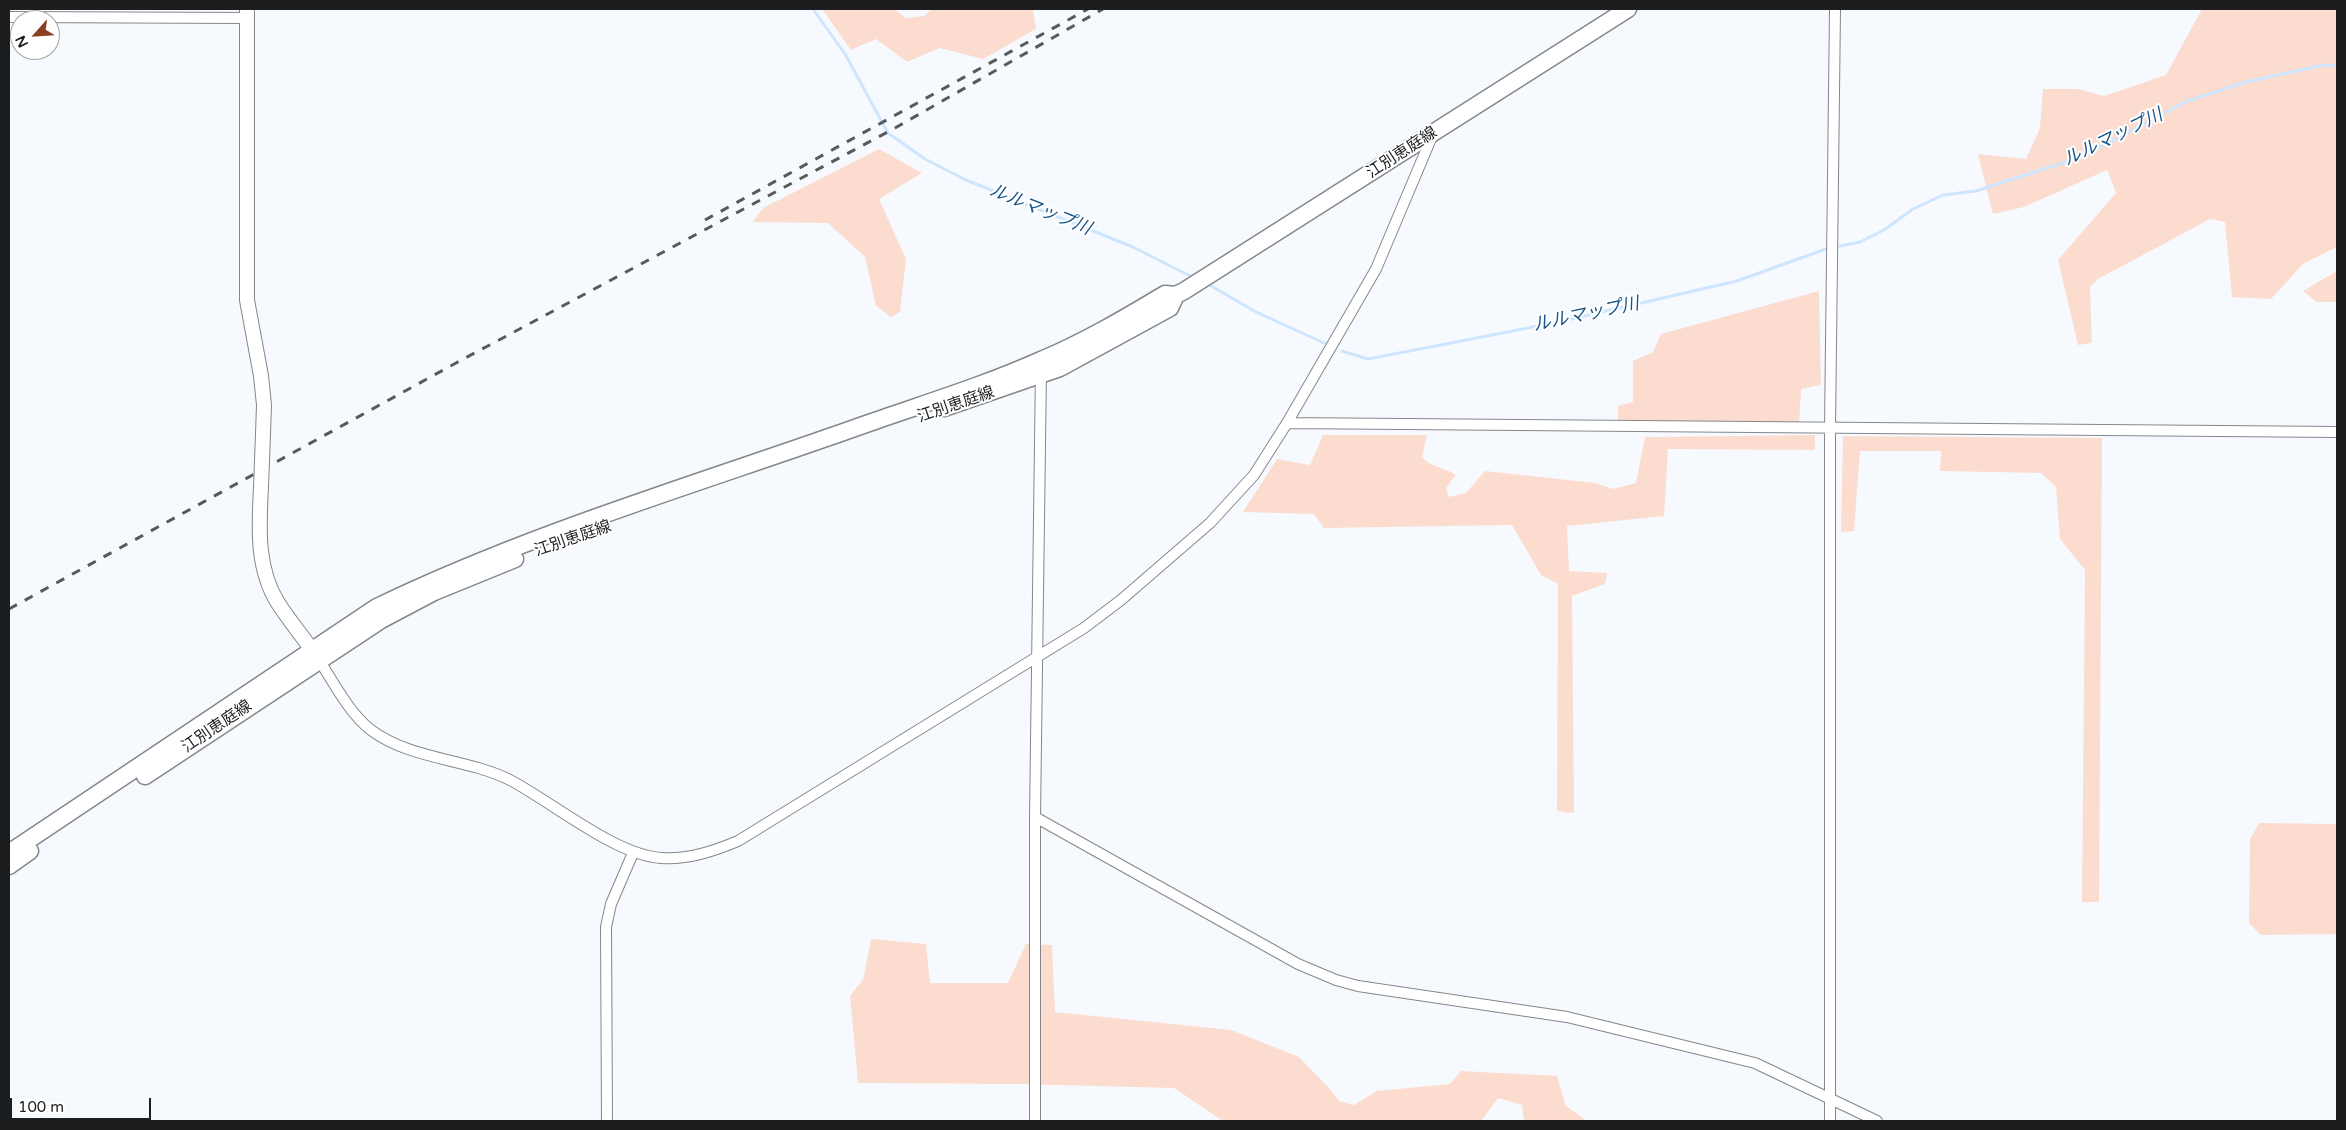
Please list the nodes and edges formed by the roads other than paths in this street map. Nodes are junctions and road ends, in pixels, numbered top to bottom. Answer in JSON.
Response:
{"nodes":[{"id":1,"x":1628,"y":9,"type":"edge"},
{"id":2,"x":1835,"y":9,"type":"edge"},
{"id":3,"x":247,"y":13,"type":"edge"},
{"id":4,"x":9,"y":17,"type":"edge"},
{"id":5,"x":1434,"y":132,"type":"junction"},
{"id":6,"x":1041,"y":368,"type":"junction"},
{"id":7,"x":1287,"y":424,"type":"junction"},
{"id":8,"x":1830,"y":428,"type":"junction"},
{"id":9,"x":2337,"y":432,"type":"edge"},
{"id":10,"x":316,"y":655,"type":"junction"},
{"id":11,"x":1037,"y":657,"type":"junction"},
{"id":12,"x":1035,"y":817,"type":"junction"},
{"id":13,"x":9,"y":853,"type":"edge"},
{"id":14,"x":633,"y":853,"type":"junction"},
{"id":15,"x":9,"y":866,"type":"edge"},
{"id":16,"x":1830,"y":1098,"type":"junction"},
{"id":17,"x":607,"y":1121,"type":"edge"},
{"id":18,"x":1035,"y":1121,"type":"edge"},
{"id":19,"x":1830,"y":1121,"type":"edge"},
{"id":20,"x":1877,"y":1121,"type":"edge"}],
"edges":[{"from":1,"to":5,"type":"main road","name":"江別恵庭線"},
{"from":2,"to":8,"type":"street"},
{"from":3,"to":4,"type":"street"},
{"from":3,"to":10,"type":"street","bridge":true},
{"from":5,"to":6,"type":"main road","name":"江別恵庭線"},
{"from":5,"to":7,"type":"street"},
{"from":6,"to":10,"type":"main road","name":"江別恵庭線"},
{"from":6,"to":11,"type":"street"},
{"from":7,"to":8,"type":"street"},
{"from":7,"to":11,"type":"street"},
{"from":8,"to":9,"type":"street"},
{"from":8,"to":16,"type":"street"},
{"from":10,"to":13,"type":"main road","name":"江別恵庭線"},
{"from":10,"to":14,"type":"street"},
{"from":10,"to":15,"type":"main road","name":"江別恵庭線"},
{"from":11,"to":12,"type":"street"},
{"from":11,"to":14,"type":"street"},
{"from":12,"to":16,"type":"street"},
{"from":12,"to":18,"type":"street"},
{"from":14,"to":17,"type":"street"},
{"from":16,"to":19,"type":"street"},
{"from":16,"to":20,"type":"street"}]}
